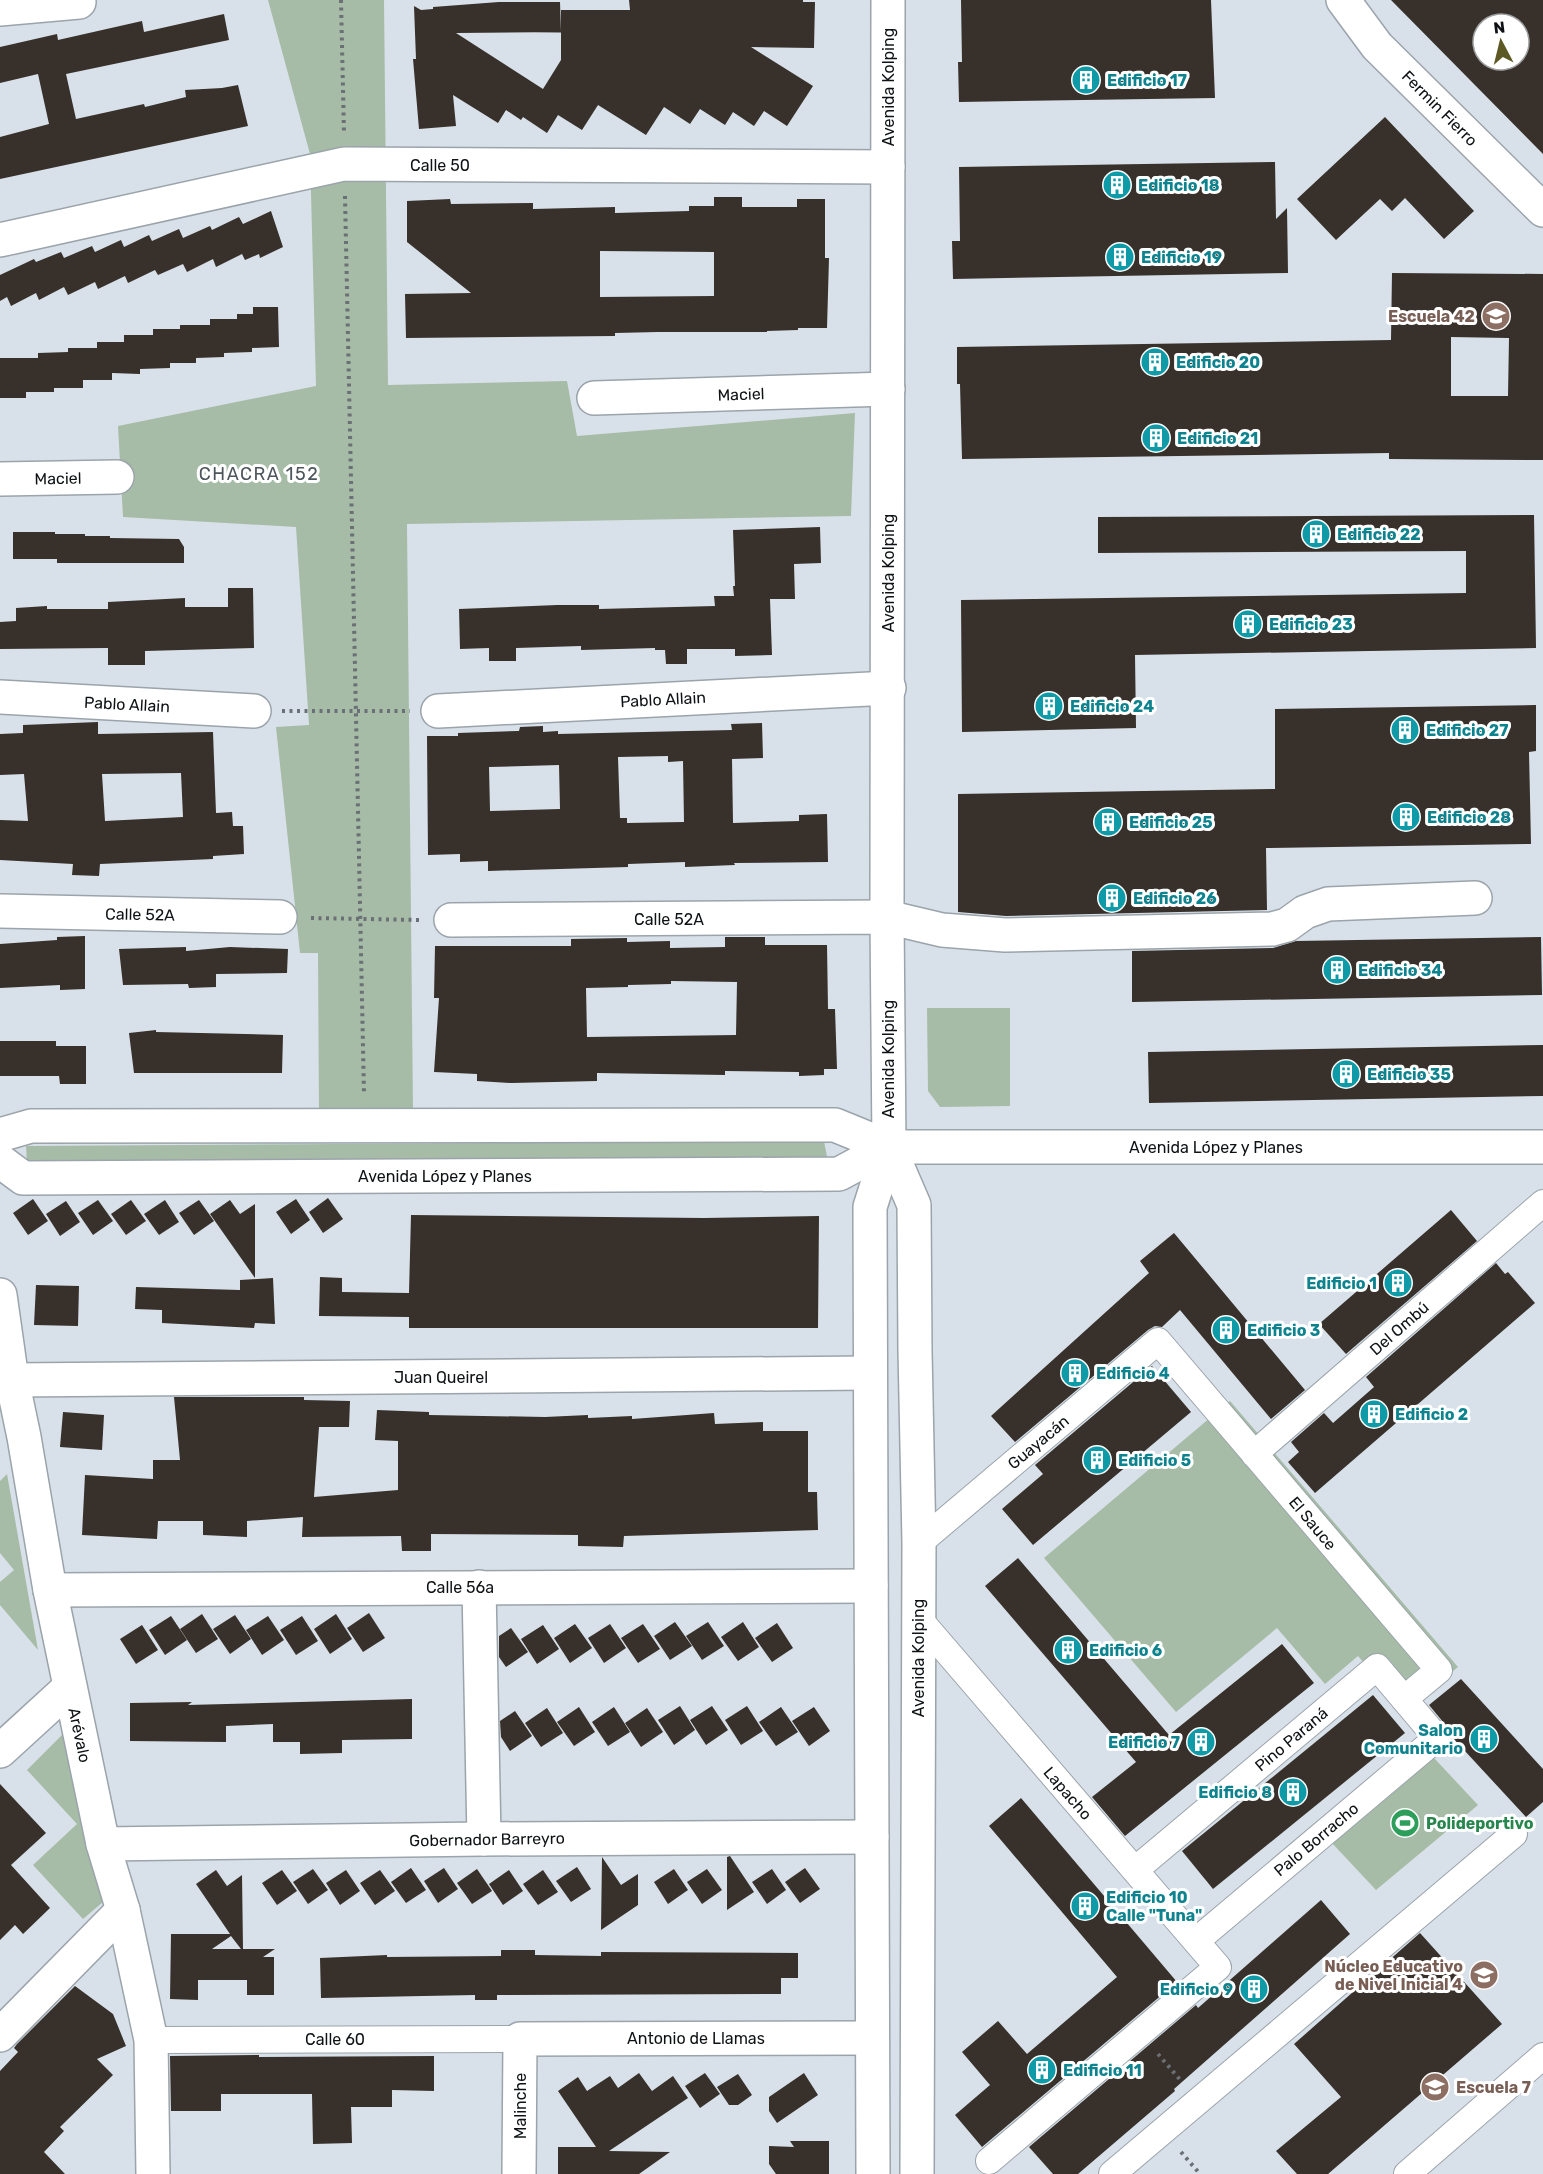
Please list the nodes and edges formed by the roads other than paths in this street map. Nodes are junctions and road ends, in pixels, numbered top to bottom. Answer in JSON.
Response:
{"nodes":[{"id":1,"x":888,"y":0,"type":"edge"},
{"id":2,"x":1343,"y":0,"type":"edge"},
{"id":3,"x":79,"y":2,"type":"dead end"},
{"id":4,"x":0,"y":9,"type":"edge"},
{"id":5,"x":888,"y":167,"type":"junction"},
{"id":6,"x":1543,"y":210,"type":"edge"},
{"id":7,"x":0,"y":240,"type":"edge"},
{"id":8,"x":888,"y":389,"type":"junction"},
{"id":9,"x":594,"y":398,"type":"dead end"},
{"id":10,"x":117,"y":477,"type":"dead end"},
{"id":11,"x":0,"y":479,"type":"edge"},
{"id":12,"x":889,"y":688,"type":"junction"},
{"id":13,"x":0,"y":697,"type":"edge"},
{"id":14,"x":255,"y":711,"type":"road end"},
{"id":15,"x":438,"y":711,"type":"road end"},
{"id":16,"x":1475,"y":898,"type":"dead end"},
{"id":17,"x":0,"y":911,"type":"edge"},
{"id":18,"x":280,"y":917,"type":"road end"},
{"id":19,"x":887,"y":917,"type":"junction"},
{"id":20,"x":451,"y":920,"type":"road end"},
{"id":21,"x":0,"y":1135,"type":"edge"},
{"id":22,"x":889,"y":1147,"type":"junction"},
{"id":23,"x":1543,"y":1147,"type":"edge"},
{"id":24,"x":0,"y":1161,"type":"edge"},
{"id":25,"x":1543,"y":1203,"type":"edge"},
{"id":26,"x":0,"y":1295,"type":"edge"},
{"id":27,"x":1158,"y":1341,"type":"joint"},
{"id":28,"x":870,"y":1373,"type":"junction"},
{"id":29,"x":12,"y":1380,"type":"junction"},
{"id":30,"x":24,"y":1437,"type":"junction"},
{"id":31,"x":1254,"y":1454,"type":"junction"},
{"id":32,"x":0,"y":1458,"type":"edge"},
{"id":33,"x":919,"y":1543,"type":"junction"},
{"id":34,"x":871,"y":1586,"type":"junction"},
{"id":35,"x":479,"y":1587,"type":"junction"},
{"id":36,"x":50,"y":1590,"type":"junction"},
{"id":37,"x":919,"y":1619,"type":"junction"},
{"id":38,"x":70,"y":1687,"type":"junction"},
{"id":39,"x":1404,"y":1700,"type":"junction"},
{"id":40,"x":1437,"y":1738,"type":"joint"},
{"id":41,"x":0,"y":1751,"type":"edge"},
{"id":42,"x":1514,"y":1834,"type":"dead end"},
{"id":43,"x":872,"y":1837,"type":"junction"},
{"id":44,"x":484,"y":1839,"type":"junction"},
{"id":45,"x":103,"y":1844,"type":"junction"},
{"id":46,"x":1135,"y":1870,"type":"junction"},
{"id":47,"x":123,"y":1910,"type":"junction"},
{"id":48,"x":1196,"y":1941,"type":"junction"},
{"id":49,"x":0,"y":2035,"type":"edge"},
{"id":50,"x":872,"y":2038,"type":"junction"},
{"id":51,"x":520,"y":2039,"type":"junction"},
{"id":52,"x":151,"y":2040,"type":"junction"},
{"id":53,"x":1543,"y":2056,"type":"edge"},
{"id":54,"x":989,"y":2160,"type":"dead end"},
{"id":55,"x":153,"y":2174,"type":"edge"},
{"id":56,"x":519,"y":2174,"type":"edge"},
{"id":57,"x":873,"y":2174,"type":"edge"},
{"id":58,"x":917,"y":2174,"type":"edge"},
{"id":59,"x":1112,"y":2174,"type":"edge"},
{"id":60,"x":1407,"y":2174,"type":"edge"}],
"edges":[{"from":1,"to":5,"type":"street","name":"Avenida Kolping"},
{"from":2,"to":6,"type":"street","name":"Fermin Fierro"},
{"from":3,"to":4,"type":"street"},
{"from":5,"to":7,"type":"street","name":"Calle 50"},
{"from":5,"to":8,"type":"street","name":"Avenida Kolping"},
{"from":8,"to":9,"type":"street","name":"Maciel"},
{"from":8,"to":12,"type":"street","name":"Avenida Kolping"},
{"from":10,"to":11,"type":"street","name":"Maciel"},
{"from":12,"to":15,"type":"street","name":"Pablo Allain"},
{"from":12,"to":19,"type":"street","name":"Avenida Kolping"},
{"from":13,"to":14,"type":"street","name":"Pablo Allain"},
{"from":16,"to":19,"type":"street","name":"Calle 52A"},
{"from":17,"to":18,"type":"street","name":"Calle 52A"},
{"from":19,"to":20,"type":"street","name":"Calle 52A"},
{"from":19,"to":22,"type":"street","name":"Avenida Kolping"},
{"from":21,"to":22,"type":"street","name":"Avenida López y Planes"},
{"from":22,"to":23,"type":"street","name":"Avenida López y Planes"},
{"from":22,"to":24,"type":"street","name":"Avenida López y Planes"},
{"from":22,"to":28,"type":"street","name":"Avenida Kolping"},
{"from":22,"to":33,"type":"street","name":"Avenida Kolping"},
{"from":25,"to":31,"type":"street","name":"Del Ombú"},
{"from":26,"to":29,"type":"street","name":"Arévalo"},
{"from":27,"to":31,"type":"street","name":"El Sauce"},
{"from":27,"to":33,"type":"street","name":"Guayacán"},
{"from":28,"to":29,"type":"street","name":"Juan Queirel"},
{"from":28,"to":34,"type":"street","name":"Avenida Kolping"},
{"from":29,"to":30,"type":"street","name":"Arévalo"},
{"from":30,"to":32,"type":"street"},
{"from":30,"to":36,"type":"street","name":"Arévalo"},
{"from":31,"to":39,"type":"street","name":"El Sauce"},
{"from":33,"to":37,"type":"street","name":"Avenida Kolping"},
{"from":34,"to":35,"type":"street","name":"Calle 56a"},
{"from":34,"to":43,"type":"street","name":"Avenida Kolping"},
{"from":35,"to":36,"type":"street","name":"Calle 56a"},
{"from":35,"to":44,"type":"street"},
{"from":36,"to":38,"type":"street","name":"Arévalo"},
{"from":37,"to":46,"type":"street","name":"Lapacho"},
{"from":37,"to":58,"type":"street","name":"Avenida Kolping"},
{"from":38,"to":41,"type":"street"},
{"from":38,"to":45,"type":"street","name":"Arévalo"},
{"from":39,"to":40,"type":"street","name":"Pino Paraná"},
{"from":39,"to":46,"type":"street","name":"Pino Paraná"},
{"from":40,"to":48,"type":"street","name":"Palo Borracho"},
{"from":42,"to":59,"type":"street"},
{"from":43,"to":44,"type":"street","name":"Gobernador Barreyro"},
{"from":43,"to":50,"type":"street","name":"Avenida Kolping"},
{"from":44,"to":45,"type":"street","name":"Gobernador Barreyro"},
{"from":45,"to":47,"type":"street","name":"Arévalo"},
{"from":46,"to":48,"type":"street","name":"Lapacho"},
{"from":47,"to":49,"type":"street"},
{"from":47,"to":52,"type":"street","name":"Arévalo"},
{"from":48,"to":54,"type":"street","name":"Lapacho"},
{"from":50,"to":51,"type":"street","name":"Antonio de Llamas"},
{"from":50,"to":57,"type":"street","name":"Avenida Kolping"},
{"from":51,"to":52,"type":"street","name":"Calle 60"},
{"from":51,"to":56,"type":"street","name":"Malinche"},
{"from":52,"to":55,"type":"street","name":"Arévalo"},
{"from":53,"to":60,"type":"street"}]}
